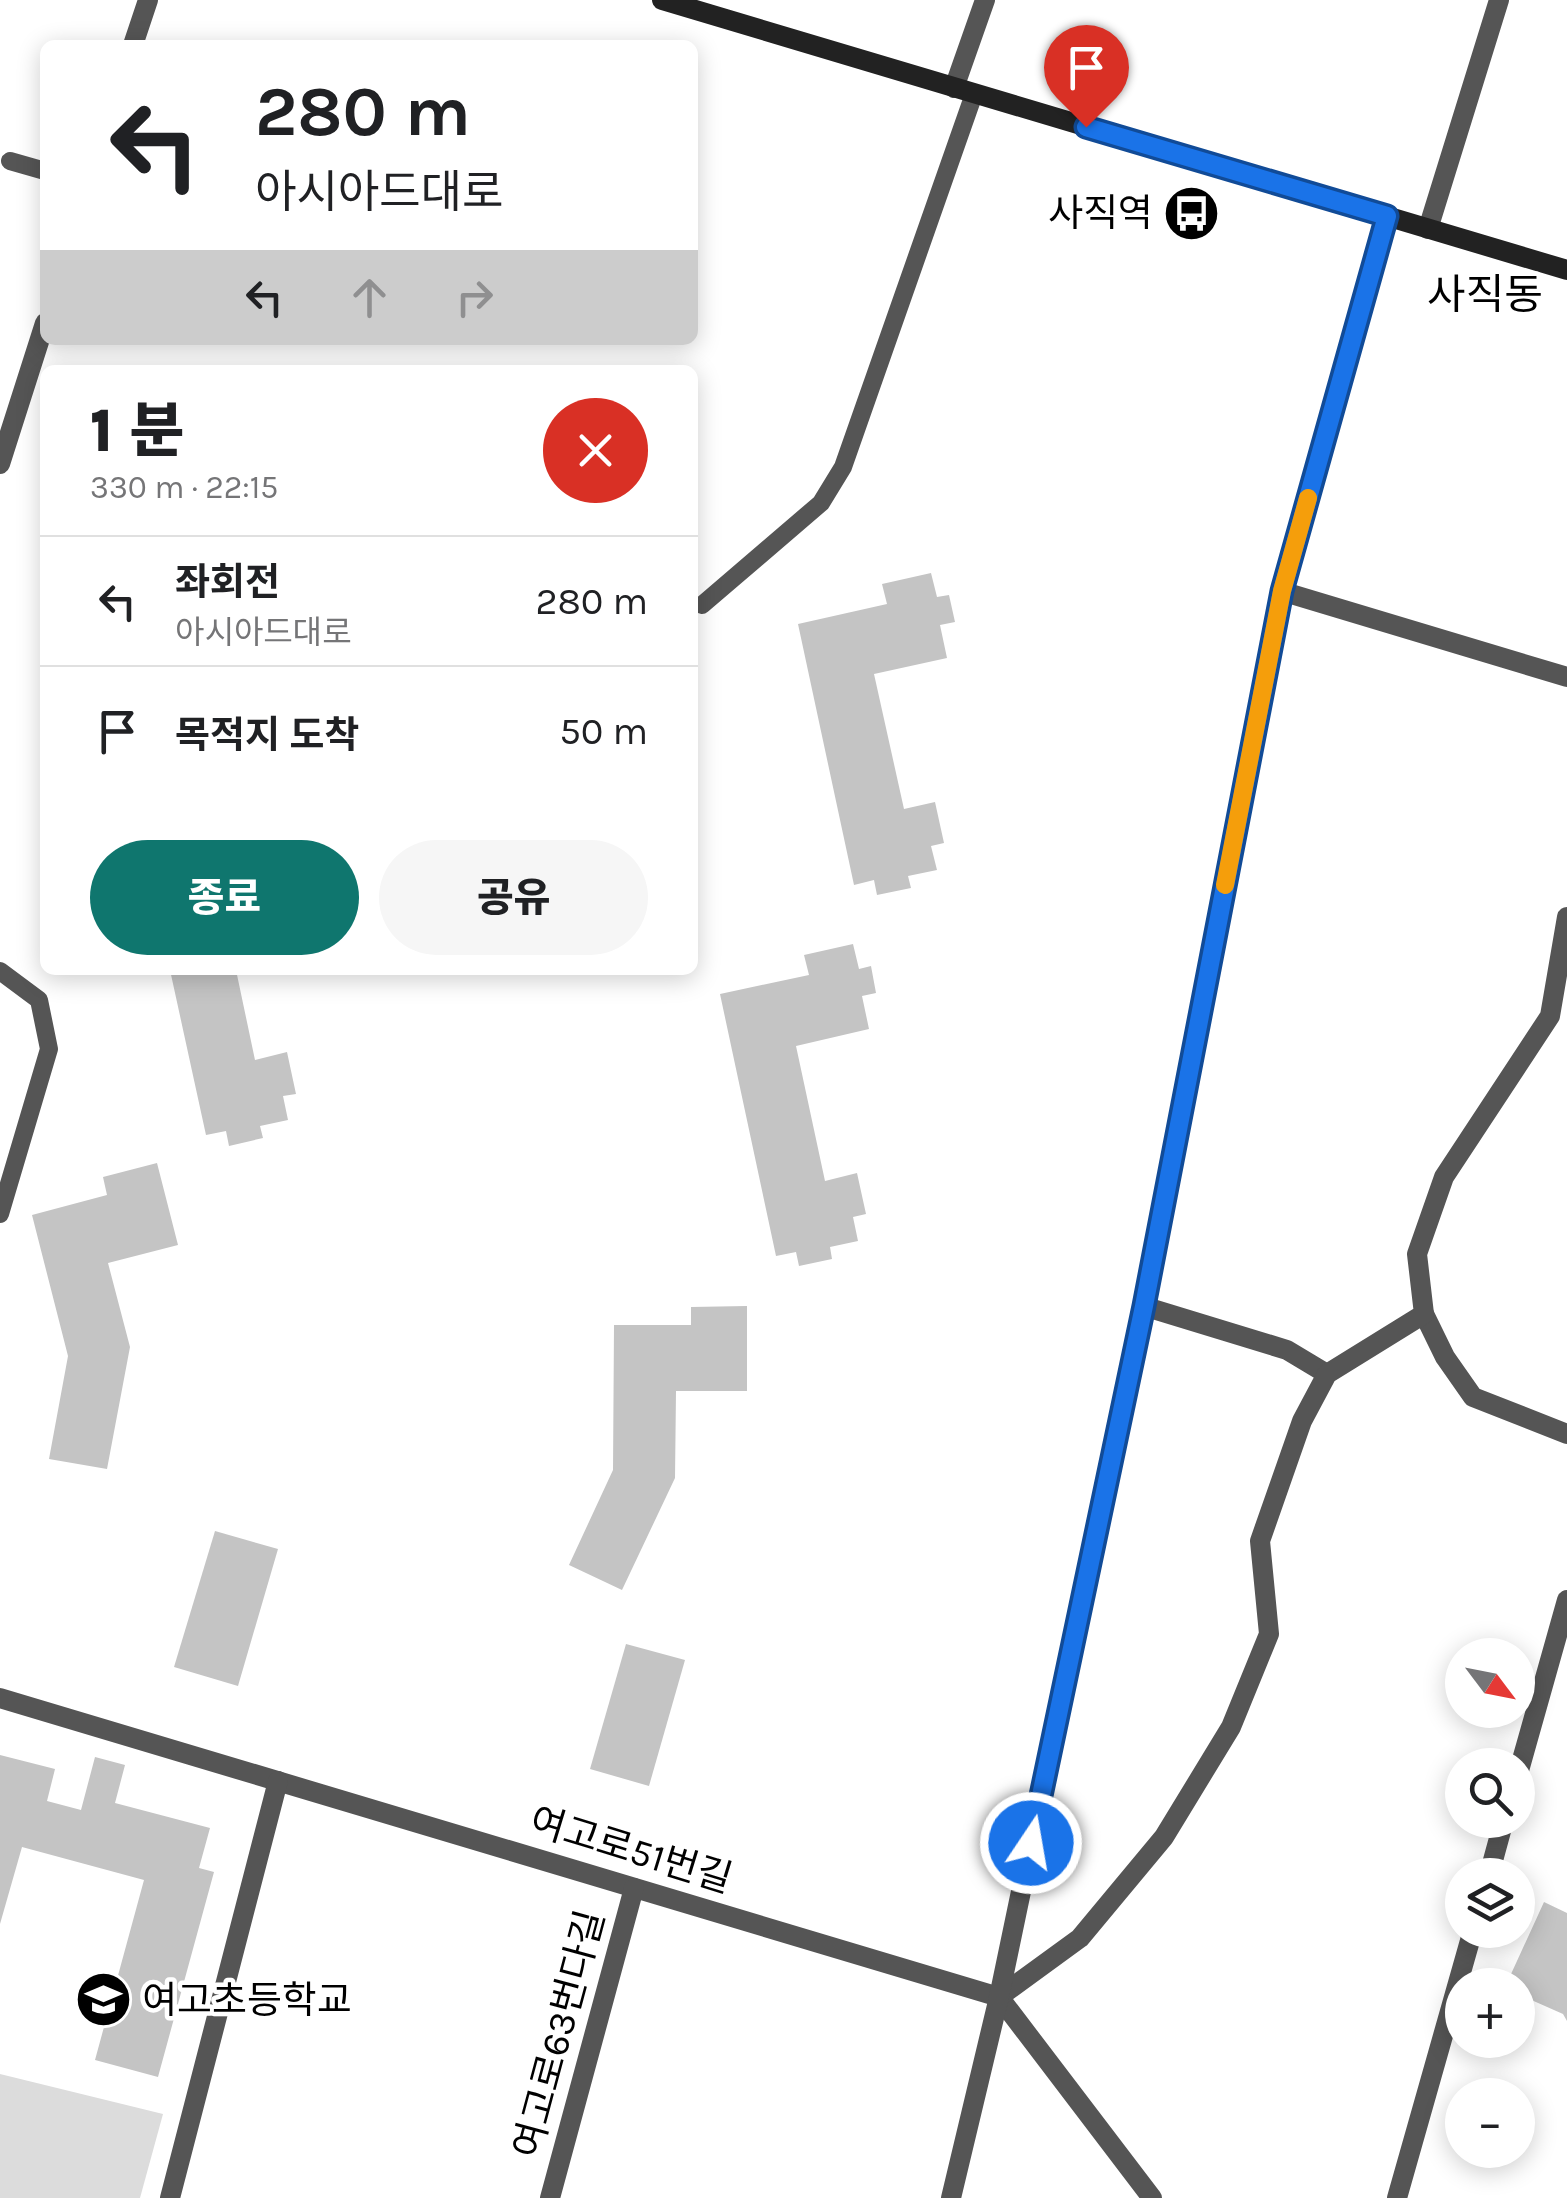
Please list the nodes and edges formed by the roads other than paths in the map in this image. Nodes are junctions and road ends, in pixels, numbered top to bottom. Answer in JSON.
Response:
{"nodes":[{"id":1,"x":148,"y":0,"type":"edge"},
{"id":2,"x":662,"y":0,"type":"edge"},
{"id":3,"x":985,"y":0,"type":"edge"},
{"id":4,"x":1499,"y":0,"type":"edge"},
{"id":5,"x":136,"y":40,"type":"edge"},
{"id":6,"x":964,"y":91,"type":"junction"},
{"id":7,"x":10,"y":161,"type":"dead end"},
{"id":8,"x":40,"y":169,"type":"edge"},
{"id":9,"x":1387,"y":216,"type":"junction"},
{"id":10,"x":1428,"y":229,"type":"junction"},
{"id":11,"x":1567,"y":270,"type":"edge"},
{"id":12,"x":40,"y":339,"type":"edge"},
{"id":13,"x":0,"y":464,"type":"edge"},
{"id":14,"x":1282,"y":591,"type":"junction"},
{"id":15,"x":702,"y":606,"type":"dead end"},
{"id":16,"x":1567,"y":676,"type":"edge"},
{"id":17,"x":1567,"y":918,"type":"edge"},
{"id":18,"x":0,"y":971,"type":"edge"},
{"id":19,"x":0,"y":1214,"type":"edge"},
{"id":20,"x":1144,"y":1306,"type":"junction"},
{"id":21,"x":1424,"y":1314,"type":"junction"},
{"id":22,"x":1327,"y":1374,"type":"junction"},
{"id":23,"x":1567,"y":1434,"type":"edge"},
{"id":24,"x":1567,"y":1600,"type":"edge"},
{"id":25,"x":0,"y":1698,"type":"edge"},
{"id":26,"x":1525,"y":1748,"type":"edge"},
{"id":27,"x":278,"y":1782,"type":"junction"},
{"id":28,"x":634,"y":1888,"type":"junction"},
{"id":29,"x":1468,"y":1948,"type":"edge"},
{"id":30,"x":999,"y":1997,"type":"junction"},
{"id":31,"x":170,"y":2198,"type":"edge"},
{"id":32,"x":550,"y":2198,"type":"edge"},
{"id":33,"x":951,"y":2198,"type":"edge"},
{"id":34,"x":1152,"y":2198,"type":"edge"},
{"id":35,"x":1397,"y":2198,"type":"edge"}],
"edges":[{"from":1,"to":5,"type":"street"},
{"from":2,"to":6,"type":"main road"},
{"from":3,"to":6,"type":"street"},
{"from":4,"to":10,"type":"street"},
{"from":6,"to":9,"type":"main road"},
{"from":6,"to":15,"type":"lane"},
{"from":7,"to":8,"type":"lane"},
{"from":9,"to":10,"type":"main road"},
{"from":9,"to":14,"type":"street"},
{"from":10,"to":11,"type":"main road"},
{"from":12,"to":13,"type":"street"},
{"from":14,"to":16,"type":"street"},
{"from":14,"to":20,"type":"street"},
{"from":17,"to":21,"type":"street"},
{"from":18,"to":19,"type":"lane"},
{"from":20,"to":22,"type":"street"},
{"from":20,"to":30,"type":"street"},
{"from":21,"to":22,"type":"street"},
{"from":21,"to":23,"type":"street"},
{"from":22,"to":30,"type":"street"},
{"from":24,"to":26,"type":"street"},
{"from":25,"to":27,"type":"street","name":"여고로51번길"},
{"from":27,"to":28,"type":"street","name":"여고로51번길"},
{"from":27,"to":31,"type":"street"},
{"from":28,"to":30,"type":"street","name":"여고로51번길"},
{"from":28,"to":32,"type":"street","name":"여고로63번다길"},
{"from":29,"to":35,"type":"street"},
{"from":30,"to":33,"type":"street"},
{"from":30,"to":34,"type":"street"}]}
